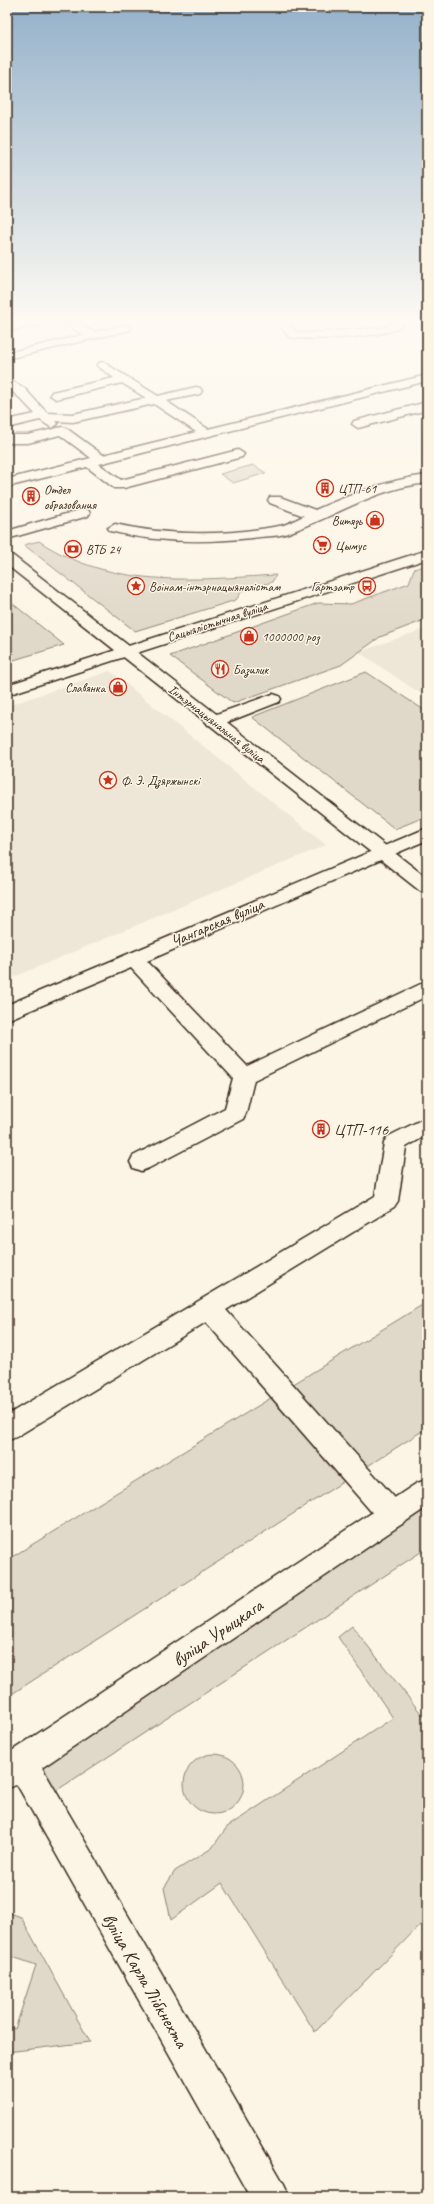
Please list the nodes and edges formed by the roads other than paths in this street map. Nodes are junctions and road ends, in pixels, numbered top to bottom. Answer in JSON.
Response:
{"nodes":[{"id":1,"x":53,"y":425,"type":"edge"},
{"id":2,"x":194,"y":425,"type":"edge"},
{"id":3,"x":239,"y":425,"type":"edge"},
{"id":4,"x":62,"y":431,"type":"junction"},
{"id":5,"x":206,"y":433,"type":"junction"},
{"id":6,"x":7,"y":439,"type":"edge"},
{"id":7,"x":238,"y":454,"type":"dead end"},
{"id":8,"x":94,"y":460,"type":"junction"},
{"id":9,"x":388,"y":474,"type":"dead end"},
{"id":10,"x":427,"y":479,"type":"edge"},
{"id":11,"x":402,"y":482,"type":"junction"},
{"id":12,"x":7,"y":483,"type":"edge"},
{"id":13,"x":275,"y":500,"type":"dead end"},
{"id":14,"x":83,"y":513,"type":"dead end"},
{"id":15,"x":315,"y":516,"type":"junction"},
{"id":16,"x":115,"y":528,"type":"dead end"},
{"id":17,"x":7,"y":535,"type":"edge"},
{"id":18,"x":427,"y":541,"type":"edge"},
{"id":19,"x":427,"y":554,"type":"edge"},
{"id":20,"x":7,"y":558,"type":"edge"},
{"id":21,"x":251,"y":610,"type":"junction"},
{"id":22,"x":124,"y":651,"type":"junction"},
{"id":23,"x":7,"y":690,"type":"edge"},
{"id":24,"x":274,"y":699,"type":"dead end"},
{"id":25,"x":214,"y":721,"type":"junction"},
{"id":26,"x":427,"y":833,"type":"edge"},
{"id":27,"x":382,"y":852,"type":"junction"},
{"id":28,"x":427,"y":887,"type":"edge"},
{"id":29,"x":133,"y":958,"type":"junction"},
{"id":30,"x":427,"y":988,"type":"edge"},
{"id":31,"x":7,"y":1013,"type":"edge"},
{"id":32,"x":244,"y":1076,"type":"junction"},
{"id":33,"x":427,"y":1125,"type":"edge"},
{"id":34,"x":141,"y":1162,"type":"dead end"},
{"id":35,"x":209,"y":1308,"type":"junction"},
{"id":36,"x":7,"y":1429,"type":"edge"},
{"id":37,"x":427,"y":1492,"type":"edge"},
{"id":38,"x":392,"y":1515,"type":"junction"},
{"id":39,"x":14,"y":1768,"type":"edge"},
{"id":40,"x":271,"y":2197,"type":"edge"}],
"edges":[{"from":1,"to":4,"type":"street"},
{"from":2,"to":5,"type":"street"},
{"from":3,"to":5,"type":"street"},
{"from":4,"to":6,"type":"street"},
{"from":4,"to":8,"type":"street"},
{"from":5,"to":8,"type":"street"},
{"from":7,"to":8,"type":"street"},
{"from":8,"to":12,"type":"street"},
{"from":9,"to":11,"type":"street"},
{"from":10,"to":11,"type":"street"},
{"from":11,"to":15,"type":"street"},
{"from":13,"to":15,"type":"street"},
{"from":14,"to":17,"type":"street"},
{"from":15,"to":16,"type":"street"},
{"from":18,"to":21,"type":"street"},
{"from":19,"to":21,"type":"street","name":"Сацыялістычная вуліца"},
{"from":20,"to":22,"type":"street","name":"Інтэрнацыянальная вуліца"},
{"from":21,"to":22,"type":"street","name":"Сацыялістычная вуліца"},
{"from":22,"to":23,"type":"street","name":"Сацыялістычная вуліца"},
{"from":22,"to":25,"type":"street","name":"Інтэрнацыянальная вуліца"},
{"from":24,"to":25,"type":"street"},
{"from":25,"to":27,"type":"street","name":"Інтэрнацыянальная вуліца"},
{"from":26,"to":27,"type":"street","name":"Чангарская вуліца"},
{"from":27,"to":28,"type":"street","name":"Інтэрнацыянальная вуліца"},
{"from":27,"to":29,"type":"street","name":"Чангарская вуліца"},
{"from":29,"to":31,"type":"street","name":"Чангарская вуліца"},
{"from":29,"to":32,"type":"street"},
{"from":30,"to":32,"type":"street"},
{"from":32,"to":34,"type":"street"},
{"from":33,"to":35,"type":"street"},
{"from":35,"to":36,"type":"street"},
{"from":35,"to":38,"type":"street"},
{"from":37,"to":38,"type":"street","name":"вуліца Урыцкага"},
{"from":38,"to":39,"type":"street","name":"вуліца Урыцкага"},
{"from":39,"to":40,"type":"street","name":"вуліца Карла Лібкнехта"}]}
